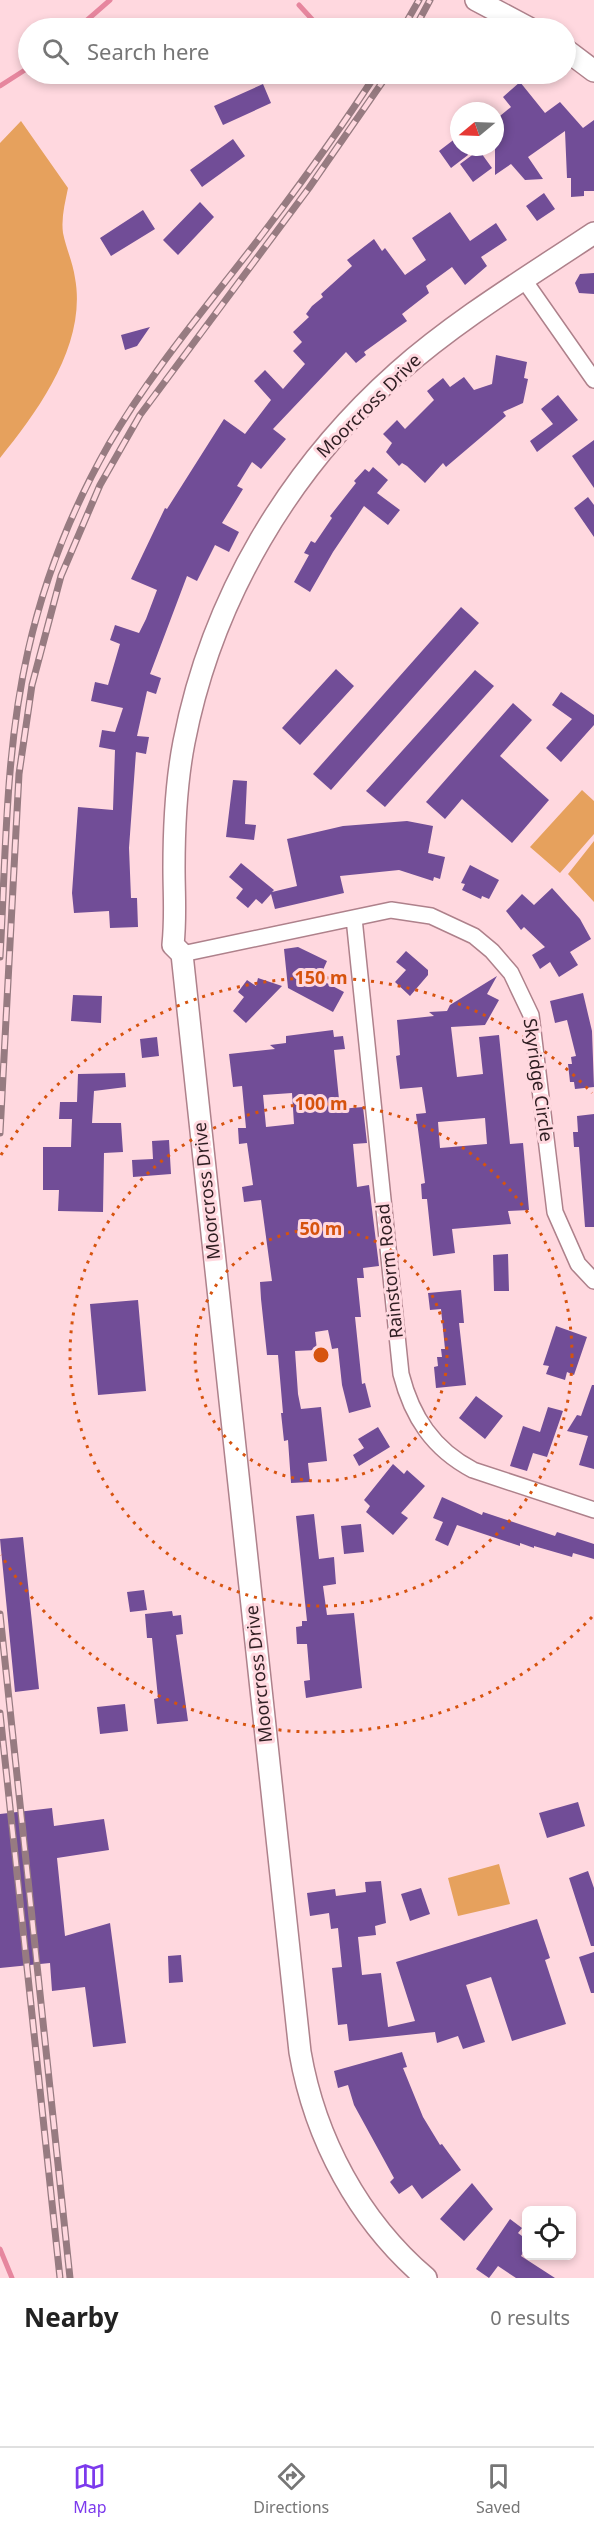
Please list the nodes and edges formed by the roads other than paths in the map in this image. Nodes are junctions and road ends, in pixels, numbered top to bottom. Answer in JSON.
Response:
{"nodes":[{"id":1,"x":476,"y":0,"type":"edge"},
{"id":2,"x":510,"y":18,"type":"edge"},
{"id":3,"x":576,"y":58,"type":"edge"},
{"id":4,"x":594,"y":71,"type":"edge"},
{"id":5,"x":594,"y":233,"type":"edge"},
{"id":6,"x":524,"y":280,"type":"junction"},
{"id":7,"x":594,"y":380,"type":"edge"},
{"id":8,"x":354,"y":918,"type":"junction"},
{"id":9,"x":182,"y":954,"type":"junction"},
{"id":10,"x":594,"y":1281,"type":"edge"},
{"id":11,"x":594,"y":1510,"type":"edge"},
{"id":12,"x":426,"y":2278,"type":"edge"}],
"edges":[{"from":1,"to":2,"type":"street"},
{"from":3,"to":4,"type":"street"},
{"from":5,"to":6,"type":"street","name":"Moorcross Drive"},
{"from":6,"to":7,"type":"street"},
{"from":6,"to":9,"type":"street","name":"Moorcross Drive"},
{"from":8,"to":9,"type":"street","name":"Skyridge Circle"},
{"from":8,"to":10,"type":"street","name":"Skyridge Circle"},
{"from":8,"to":11,"type":"street","name":"Rainstorm Road"},
{"from":9,"to":12,"type":"street","name":"Moorcross Drive"}]}
